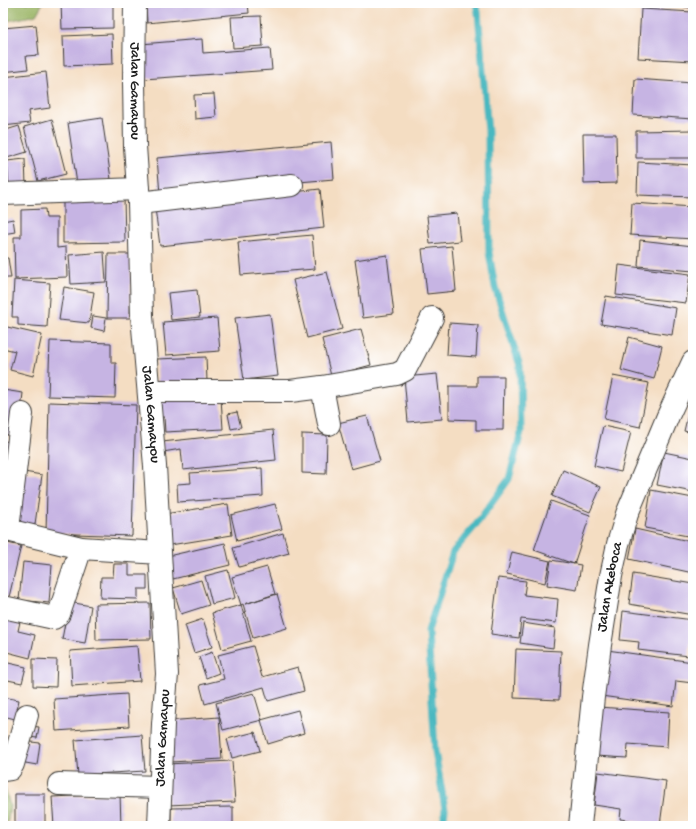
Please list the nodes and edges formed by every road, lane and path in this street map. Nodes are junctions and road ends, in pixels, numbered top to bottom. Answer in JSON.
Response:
{"nodes":[{"id":1,"x":135,"y":3,"type":"edge"},
{"id":2,"x":292,"y":185,"type":"dead end"},
{"id":3,"x":3,"y":194,"type":"edge"},
{"id":4,"x":139,"y":196,"type":"junction"},
{"id":5,"x":432,"y":318,"type":"dead end"},
{"id":6,"x":693,"y":362,"type":"edge"},
{"id":7,"x":322,"y":388,"type":"junction"},
{"id":8,"x":149,"y":391,"type":"junction"},
{"id":9,"x":22,"y":414,"type":"dead end"},
{"id":10,"x":329,"y":424,"type":"dead end"},
{"id":11,"x":5,"y":529,"type":"edge"},
{"id":12,"x":81,"y":548,"type":"junction"},
{"id":13,"x":160,"y":553,"type":"junction"},
{"id":14,"x":3,"y":607,"type":"edge"},
{"id":15,"x":27,"y":715,"type":"dead end"},
{"id":16,"x":3,"y":770,"type":"edge"},
{"id":17,"x":59,"y":784,"type":"dead end"},
{"id":18,"x":160,"y":787,"type":"junction"},
{"id":19,"x":159,"y":826,"type":"edge"},
{"id":20,"x":580,"y":826,"type":"edge"}],
"edges":[{"from":1,"to":4,"type":"street","name":"Jalan Gamayou"},
{"from":2,"to":4,"type":"street"},
{"from":3,"to":4,"type":"street"},
{"from":4,"to":8,"type":"street","name":"Jalan Gamayou"},
{"from":5,"to":7,"type":"street"},
{"from":6,"to":20,"type":"street","name":"Jalan Akeboca"},
{"from":7,"to":8,"type":"street"},
{"from":7,"to":10,"type":"street"},
{"from":8,"to":13,"type":"street","name":"Jalan Gamayou"},
{"from":9,"to":11,"type":"street"},
{"from":11,"to":12,"type":"street"},
{"from":12,"to":13,"type":"street"},
{"from":12,"to":14,"type":"street"},
{"from":13,"to":18,"type":"street","name":"Jalan Gamayou"},
{"from":15,"to":16,"type":"street"},
{"from":17,"to":18,"type":"street"},
{"from":18,"to":19,"type":"street","name":"Jalan Gamayou"}]}
